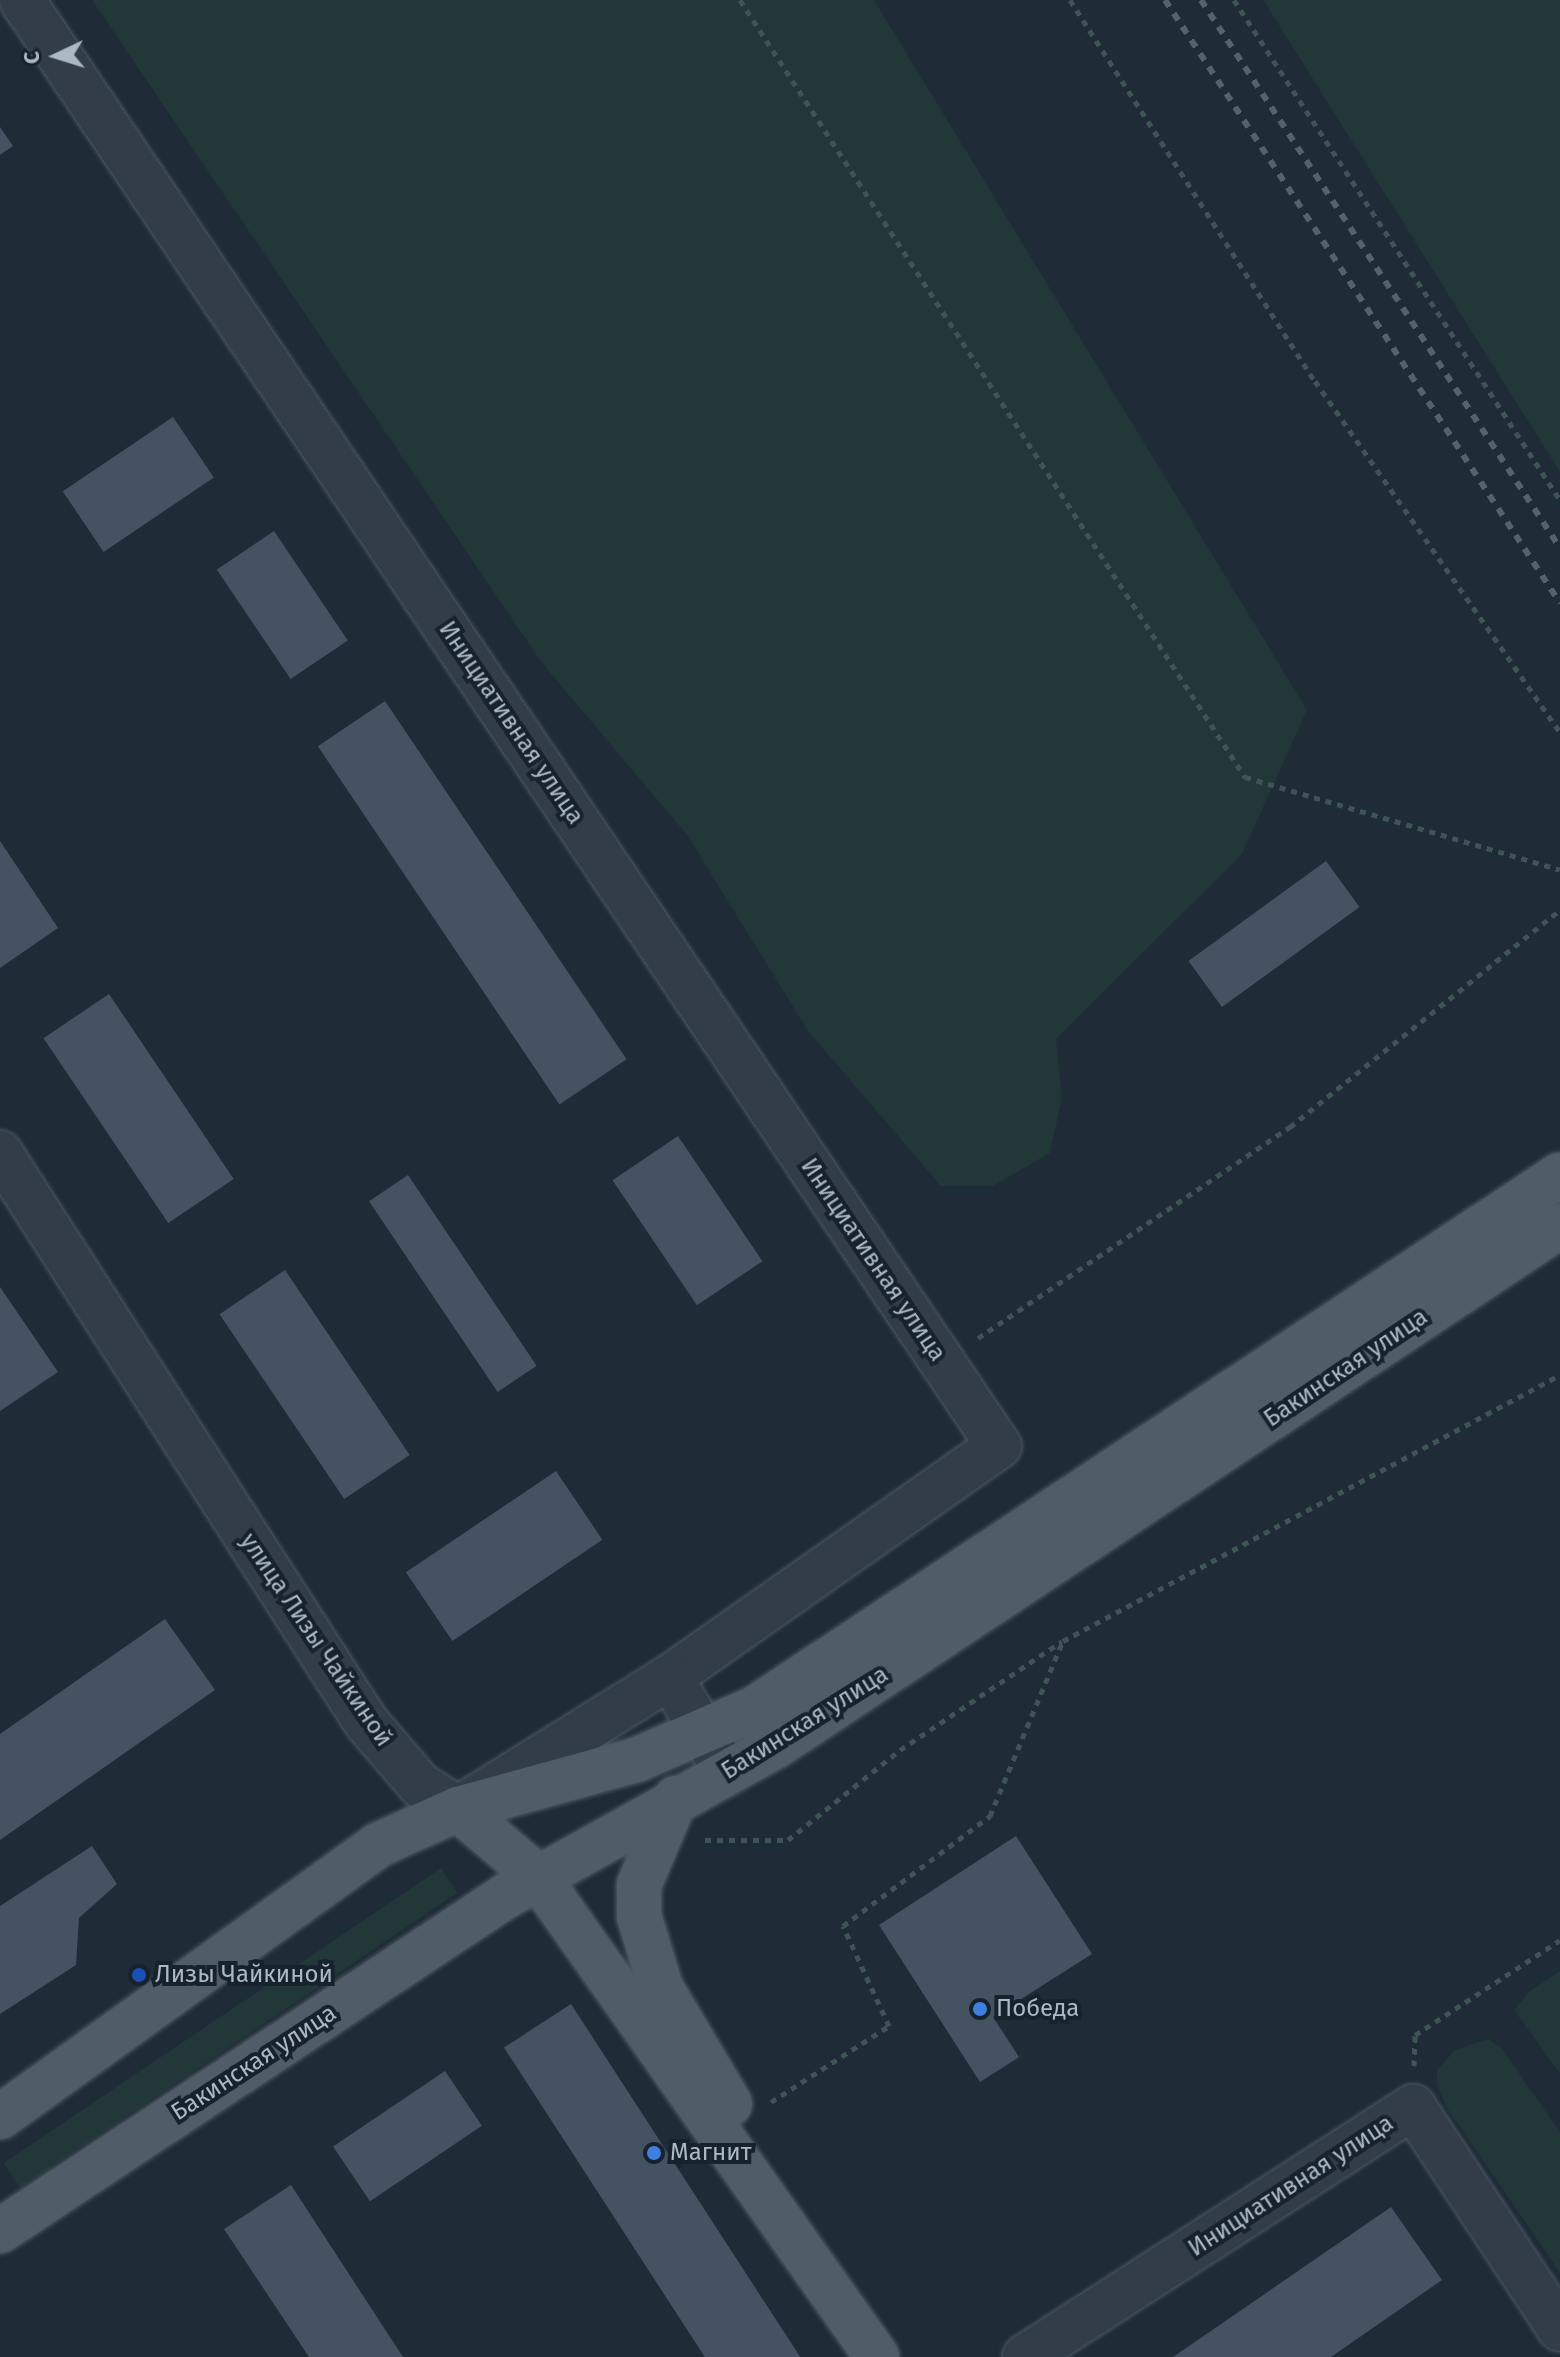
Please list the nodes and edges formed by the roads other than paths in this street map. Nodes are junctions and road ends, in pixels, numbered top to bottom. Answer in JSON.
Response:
{"nodes":[{"id":1,"x":22,"y":0,"type":"edge"},
{"id":2,"x":0,"y":1153,"type":"edge"},
{"id":3,"x":1560,"y":1175,"type":"edge"},
{"id":4,"x":1560,"y":1226,"type":"edge"},
{"id":5,"x":670,"y":1677,"type":"junction"},
{"id":6,"x":701,"y":1732,"type":"junction"},
{"id":7,"x":727,"y":1773,"type":"junction"},
{"id":8,"x":676,"y":1798,"type":"junction"},
{"id":9,"x":458,"y":1809,"type":"junction"},
{"id":10,"x":538,"y":1877,"type":"junction"},
{"id":11,"x":0,"y":2117,"type":"edge"},
{"id":12,"x":0,"y":2231,"type":"edge"},
{"id":13,"x":1560,"y":2329,"type":"edge"},
{"id":14,"x":879,"y":2357,"type":"edge"},
{"id":15,"x":1025,"y":2357,"type":"edge"}],
"edges":[{"from":1,"to":5,"type":"street","name":"Инициативная улица"},
{"from":2,"to":9,"type":"street","name":"улица Лизы Чайкиной"},
{"from":3,"to":6,"type":"main road","name":"Бакинская улица"},
{"from":4,"to":7,"type":"main road","name":"Бакинская улица"},
{"from":5,"to":6,"type":"street"},
{"from":5,"to":9,"type":"street"},
{"from":6,"to":7,"type":"street"},
{"from":6,"to":9,"type":"main road","name":"Бакинская улица"},
{"from":7,"to":8,"type":"main road","name":"Бакинская улица"},
{"from":8,"to":10,"type":"main road","name":"Бакинская улица"},
{"from":8,"to":14,"type":"main road","name":"улица Лизы Чайкиной"},
{"from":9,"to":10,"type":"main road","name":"улица Лизы Чайкиной"},
{"from":9,"to":11,"type":"main road","name":"Бакинская улица"},
{"from":10,"to":12,"type":"main road","name":"Бакинская улица"},
{"from":10,"to":14,"type":"main road","name":"улица Лизы Чайкиной"},
{"from":13,"to":15,"type":"street","name":"Инициативная улица"}]}
